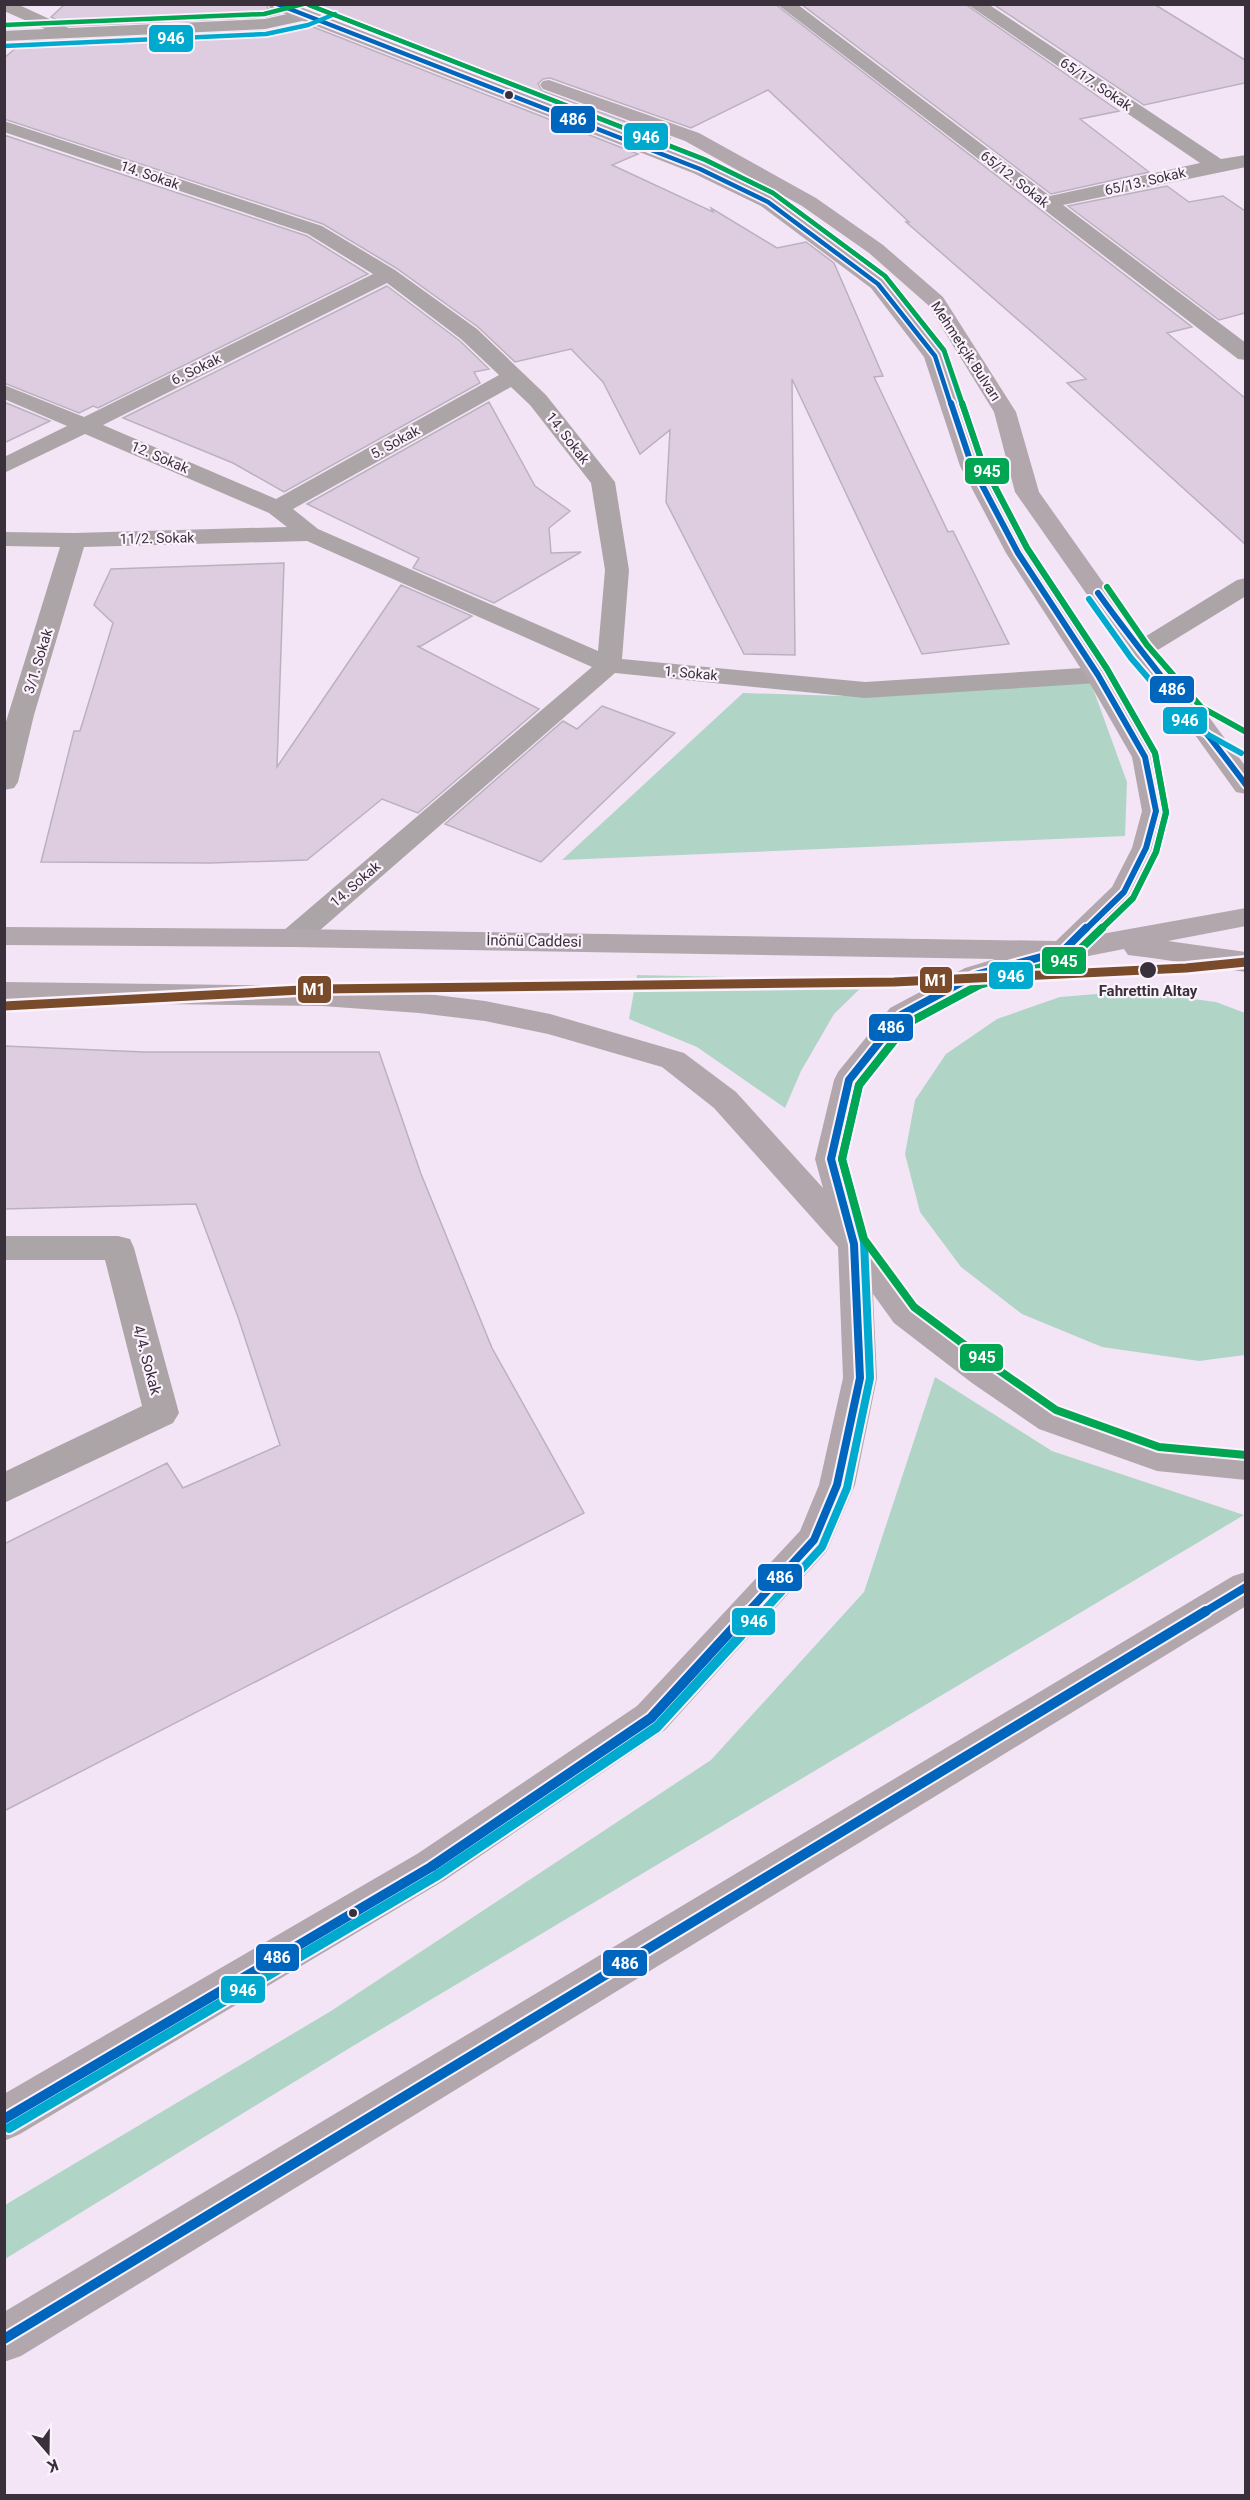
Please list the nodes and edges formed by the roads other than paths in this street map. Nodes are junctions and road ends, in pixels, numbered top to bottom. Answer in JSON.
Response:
{"nodes":[{"id":1,"x":276,"y":4,"type":"edge"},
{"id":2,"x":331,"y":4,"type":"edge"},
{"id":3,"x":785,"y":4,"type":"edge"},
{"id":4,"x":975,"y":4,"type":"edge"},
{"id":5,"x":4,"y":5,"type":"edge"},
{"id":6,"x":304,"y":15,"type":"junction"},
{"id":7,"x":72,"y":34,"type":"junction"},
{"id":8,"x":4,"y":36,"type":"edge"},
{"id":9,"x":4,"y":126,"type":"edge"},
{"id":10,"x":32,"y":135,"type":"junction"},
{"id":11,"x":4,"y":149,"type":"edge"},
{"id":12,"x":1245,"y":161,"type":"edge"},
{"id":13,"x":1216,"y":165,"type":"junction"},
{"id":14,"x":1046,"y":203,"type":"junction"},
{"id":15,"x":388,"y":274,"type":"junction"},
{"id":16,"x":1245,"y":354,"type":"edge"},
{"id":17,"x":514,"y":376,"type":"junction"},
{"id":18,"x":4,"y":391,"type":"edge"},
{"id":19,"x":84,"y":425,"type":"junction"},
{"id":20,"x":4,"y":466,"type":"edge"},
{"id":21,"x":277,"y":508,"type":"junction"},
{"id":22,"x":310,"y":534,"type":"junction"},
{"id":23,"x":4,"y":539,"type":"edge"},
{"id":24,"x":74,"y":540,"type":"junction"},
{"id":25,"x":1245,"y":585,"type":"edge"},
{"id":26,"x":1139,"y":651,"type":"junction"},
{"id":27,"x":609,"y":665,"type":"junction"},
{"id":28,"x":1098,"y":675,"type":"junction"},
{"id":29,"x":1194,"y":715,"type":"junction"},
{"id":30,"x":1245,"y":744,"type":"edge"},
{"id":31,"x":4,"y":782,"type":"edge"},
{"id":32,"x":1245,"y":786,"type":"edge"},
{"id":33,"x":1245,"y":917,"type":"edge"},
{"id":34,"x":4,"y":936,"type":"edge"},
{"id":35,"x":293,"y":938,"type":"junction"},
{"id":36,"x":1063,"y":951,"type":"junction"},
{"id":37,"x":1245,"y":962,"type":"edge"},
{"id":38,"x":4,"y":992,"type":"edge"},
{"id":39,"x":854,"y":1244,"type":"junction"},
{"id":40,"x":4,"y":1248,"type":"edge"},
{"id":41,"x":1245,"y":1466,"type":"edge"},
{"id":42,"x":4,"y":1489,"type":"edge"},
{"id":43,"x":1245,"y":1587,"type":"edge"},
{"id":44,"x":4,"y":2119,"type":"edge"},
{"id":45,"x":4,"y":2338,"type":"edge"}],
"edges":[{"from":1,"to":6,"type":"main road","name":"Mehmetçik Bulvarı"},
{"from":2,"to":6,"type":"main road"},
{"from":2,"to":26,"type":"main road","name":"Mehmetçik Bulvarı"},
{"from":3,"to":14,"type":"street","name":"65/12. Sokak"},
{"from":4,"to":13,"type":"street","name":"65/17. Sokak"},
{"from":5,"to":7,"type":"street"},
{"from":6,"to":7,"type":"street"},
{"from":6,"to":28,"type":"main road","name":"Mehmetçik Bulvarı"},
{"from":7,"to":8,"type":"street"},
{"from":9,"to":10,"type":"street","name":"14. Sokak"},
{"from":10,"to":11,"type":"street"},
{"from":10,"to":15,"type":"street","name":"14. Sokak"},
{"from":12,"to":13,"type":"street","name":"65/13. Sokak"},
{"from":13,"to":14,"type":"street","name":"65/13. Sokak"},
{"from":14,"to":16,"type":"street","name":"65/12. Sokak"},
{"from":15,"to":17,"type":"street","name":"14. Sokak"},
{"from":15,"to":19,"type":"street","name":"6. Sokak"},
{"from":17,"to":21,"type":"street","name":"5. Sokak"},
{"from":17,"to":27,"type":"street","name":"14. Sokak"},
{"from":18,"to":19,"type":"street","name":"12. Sokak"},
{"from":19,"to":20,"type":"street","name":"6. Sokak"},
{"from":19,"to":21,"type":"street","name":"12. Sokak"},
{"from":21,"to":22,"type":"street","name":"12. Sokak"},
{"from":22,"to":24,"type":"street","name":"11/2. Sokak"},
{"from":22,"to":27,"type":"street","name":"1. Sokak"},
{"from":23,"to":24,"type":"street","name":"11/2. Sokak"},
{"from":24,"to":31,"type":"street","name":"3/1. Sokak"},
{"from":25,"to":26,"type":"street"},
{"from":26,"to":29,"type":"main road","name":"Mehmetçik Bulvarı"},
{"from":27,"to":28,"type":"street","name":"1. Sokak"},
{"from":27,"to":35,"type":"street","name":"14. Sokak"},
{"from":28,"to":36,"type":"main road","name":"Mehmetçik Bulvarı"},
{"from":29,"to":30,"type":"main road"},
{"from":29,"to":32,"type":"main road","name":"Mehmetçik Bulvarı"},
{"from":33,"to":36,"type":"main road"},
{"from":34,"to":35,"type":"main road","name":"İnönü Caddesi"},
{"from":35,"to":36,"type":"main road","name":"İnönü Caddesi"},
{"from":36,"to":37,"type":"main road"},
{"from":36,"to":39,"type":"main road"},
{"from":38,"to":39,"type":"main road"},
{"from":39,"to":41,"type":"main road"},
{"from":39,"to":44,"type":"main road"},
{"from":40,"to":42,"type":"street","name":"4/4. Sokak"},
{"from":43,"to":45,"type":"main road"}]}
